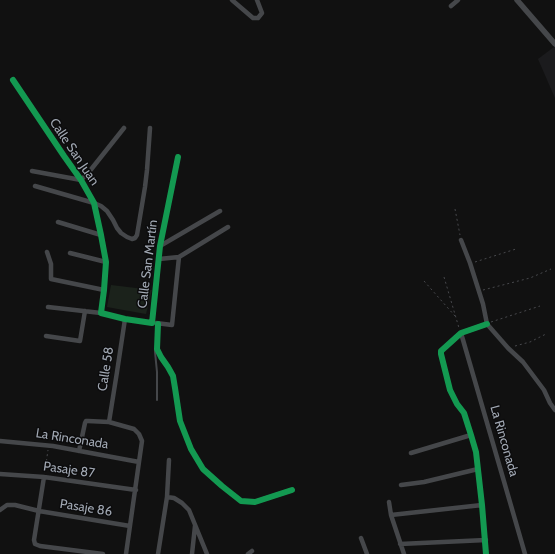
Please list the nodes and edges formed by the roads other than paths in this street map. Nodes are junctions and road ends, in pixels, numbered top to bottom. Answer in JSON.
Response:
{"nodes":[{"id":1,"x":232,"y":0,"type":"edge"},
{"id":2,"x":257,"y":0,"type":"edge"},
{"id":3,"x":458,"y":0,"type":"edge"},
{"id":4,"x":517,"y":0,"type":"edge"},
{"id":5,"x":451,"y":6,"type":"dead end"},
{"id":6,"x":555,"y":44,"type":"edge"},
{"id":7,"x":13,"y":80,"type":"dead end"},
{"id":8,"x":124,"y":128,"type":"dead end"},
{"id":9,"x":150,"y":128,"type":"dead end"},
{"id":10,"x":178,"y":157,"type":"dead end"},
{"id":11,"x":32,"y":171,"type":"dead end"},
{"id":12,"x":81,"y":180,"type":"junction"},
{"id":13,"x":35,"y":186,"type":"dead end"},
{"id":14,"x":94,"y":203,"type":"junction"},
{"id":15,"x":220,"y":211,"type":"dead end"},
{"id":16,"x":58,"y":222,"type":"dead end"},
{"id":17,"x":228,"y":227,"type":"dead end"},
{"id":18,"x":102,"y":236,"type":"junction"},
{"id":19,"x":461,"y":240,"type":"road end"},
{"id":20,"x":160,"y":246,"type":"junction"},
{"id":21,"x":47,"y":252,"type":"dead end"},
{"id":22,"x":70,"y":253,"type":"dead end"},
{"id":23,"x":179,"y":257,"type":"junction"},
{"id":24,"x":159,"y":259,"type":"junction"},
{"id":25,"x":106,"y":262,"type":"junction"},
{"id":26,"x":104,"y":290,"type":"junction"},
{"id":27,"x":48,"y":307,"type":"dead end"},
{"id":28,"x":85,"y":311,"type":"junction"},
{"id":29,"x":101,"y":313,"type":"junction"},
{"id":30,"x":125,"y":319,"type":"junction"},
{"id":31,"x":152,"y":323,"type":"junction"},
{"id":32,"x":158,"y":324,"type":"junction"},
{"id":33,"x":487,"y":324,"type":"junction"},
{"id":34,"x":461,"y":333,"type":"junction"},
{"id":35,"x":46,"y":336,"type":"dead end"},
{"id":36,"x":157,"y":349,"type":"junction"},
{"id":37,"x":157,"y":400,"type":"dead end"},
{"id":38,"x":555,"y":410,"type":"edge"},
{"id":39,"x":109,"y":422,"type":"junction"},
{"id":40,"x":471,"y":435,"type":"junction"},
{"id":41,"x":0,"y":441,"type":"edge"},
{"id":42,"x":79,"y":451,"type":"junction"},
{"id":43,"x":411,"y":454,"type":"dead end"},
{"id":44,"x":170,"y":460,"type":"dead end"},
{"id":45,"x":140,"y":462,"type":"junction"},
{"id":46,"x":478,"y":469,"type":"junction"},
{"id":47,"x":0,"y":474,"type":"edge"},
{"id":48,"x":44,"y":477,"type":"junction"},
{"id":49,"x":401,"y":485,"type":"dead end"},
{"id":50,"x":136,"y":490,"type":"junction"},
{"id":51,"x":292,"y":490,"type":"dead end"},
{"id":52,"x":167,"y":497,"type":"junction"},
{"id":53,"x":389,"y":502,"type":"dead end"},
{"id":54,"x":482,"y":505,"type":"junction"},
{"id":55,"x":0,"y":510,"type":"edge"},
{"id":56,"x":39,"y":511,"type":"junction"},
{"id":57,"x":392,"y":515,"type":"junction"},
{"id":58,"x":195,"y":525,"type":"junction"},
{"id":59,"x":130,"y":526,"type":"junction"},
{"id":60,"x":361,"y":538,"type":"dead end"},
{"id":61,"x":486,"y":540,"type":"junction"},
{"id":62,"x":400,"y":544,"type":"junction"},
{"id":63,"x":103,"y":554,"type":"edge"},
{"id":64,"x":126,"y":554,"type":"edge"},
{"id":65,"x":158,"y":554,"type":"edge"},
{"id":66,"x":192,"y":554,"type":"edge"},
{"id":67,"x":207,"y":554,"type":"edge"},
{"id":68,"x":367,"y":554,"type":"edge"},
{"id":69,"x":404,"y":554,"type":"edge"},
{"id":70,"x":486,"y":554,"type":"edge"},
{"id":71,"x":525,"y":554,"type":"edge"}],
"edges":[{"from":1,"to":2,"type":"street"},
{"from":3,"to":5,"type":"street"},
{"from":4,"to":6,"type":"street"},
{"from":7,"to":12,"type":"street","name":"Calle San Juan"},
{"from":8,"to":12,"type":"street"},
{"from":9,"to":14,"type":"street"},
{"from":10,"to":20,"type":"street","name":"Calle San Martín"},
{"from":11,"to":12,"type":"street"},
{"from":12,"to":14,"type":"street","name":"Calle San Juan"},
{"from":13,"to":14,"type":"street"},
{"from":14,"to":18,"type":"street","name":"Calle San Juan"},
{"from":15,"to":20,"type":"street"},
{"from":16,"to":18,"type":"street"},
{"from":17,"to":23,"type":"street"},
{"from":18,"to":25,"type":"street","name":"Calle San Juan"},
{"from":19,"to":33,"type":"street"},
{"from":20,"to":24,"type":"street","name":"Calle San Martín"},
{"from":21,"to":26,"type":"street"},
{"from":22,"to":25,"type":"street"},
{"from":23,"to":24,"type":"street"},
{"from":23,"to":32,"type":"street"},
{"from":24,"to":31,"type":"street","name":"Calle San Martín"},
{"from":25,"to":26,"type":"street","name":"Calle San Juan"},
{"from":26,"to":29,"type":"street","name":"Calle San Juan"},
{"from":27,"to":28,"type":"street"},
{"from":28,"to":29,"type":"street"},
{"from":28,"to":35,"type":"street"},
{"from":29,"to":30,"type":"street"},
{"from":30,"to":31,"type":"street","name":"Calle San Martín"},
{"from":30,"to":39,"type":"street","name":"Calle 58"},
{"from":31,"to":32,"type":"street"},
{"from":32,"to":36,"type":"street"},
{"from":33,"to":34,"type":"street"},
{"from":33,"to":38,"type":"street"},
{"from":34,"to":40,"type":"street"},
{"from":34,"to":71,"type":"street","name":"La Rinconada"},
{"from":36,"to":37,"type":"lane"},
{"from":36,"to":51,"type":"street"},
{"from":39,"to":42,"type":"street"},
{"from":39,"to":45,"type":"street"},
{"from":40,"to":43,"type":"street"},
{"from":40,"to":46,"type":"street"},
{"from":41,"to":42,"type":"street","name":"La Rinconada"},
{"from":42,"to":45,"type":"street","name":"La Rinconada"},
{"from":44,"to":52,"type":"street"},
{"from":45,"to":50,"type":"street"},
{"from":46,"to":49,"type":"street"},
{"from":46,"to":54,"type":"street"},
{"from":47,"to":48,"type":"street","name":"Pasaje 87"},
{"from":48,"to":50,"type":"street","name":"Pasaje 87"},
{"from":48,"to":56,"type":"street"},
{"from":50,"to":59,"type":"street"},
{"from":52,"to":58,"type":"street"},
{"from":52,"to":65,"type":"street"},
{"from":53,"to":57,"type":"street"},
{"from":54,"to":57,"type":"street"},
{"from":54,"to":61,"type":"street"},
{"from":55,"to":56,"type":"street","name":"Pasaje 86"},
{"from":56,"to":59,"type":"street","name":"Pasaje 86"},
{"from":56,"to":63,"type":"street"},
{"from":57,"to":62,"type":"street"},
{"from":58,"to":66,"type":"street"},
{"from":58,"to":67,"type":"street"},
{"from":59,"to":64,"type":"street"},
{"from":60,"to":68,"type":"street"},
{"from":61,"to":62,"type":"street"},
{"from":61,"to":70,"type":"street"},
{"from":62,"to":69,"type":"street"}]}
